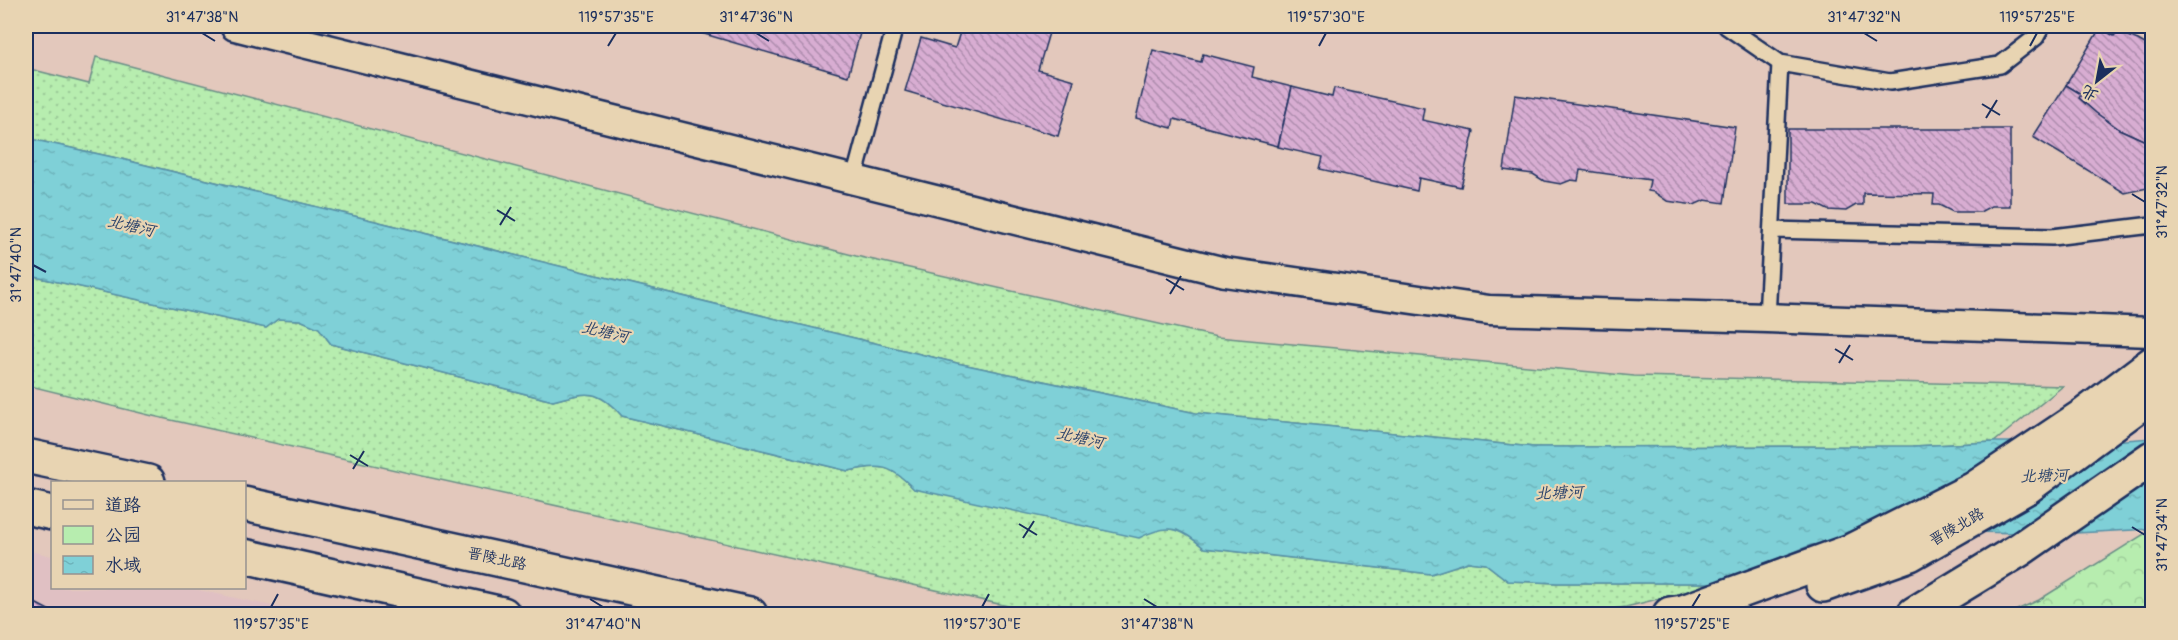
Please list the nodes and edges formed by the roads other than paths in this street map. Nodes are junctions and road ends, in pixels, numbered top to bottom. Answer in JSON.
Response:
{"nodes":[{"id":1,"x":235,"y":26,"type":"edge"},
{"id":2,"x":895,"y":26,"type":"edge"},
{"id":3,"x":1726,"y":26,"type":"edge"},
{"id":4,"x":2043,"y":26,"type":"edge"},
{"id":5,"x":1780,"y":63,"type":"junction"},
{"id":6,"x":854,"y":179,"type":"junction"},
{"id":7,"x":2152,"y":225,"type":"edge"},
{"id":8,"x":1772,"y":230,"type":"junction"},
{"id":9,"x":1767,"y":318,"type":"junction"},
{"id":10,"x":2152,"y":332,"type":"edge"},
{"id":11,"x":2152,"y":364,"type":"edge"},
{"id":12,"x":2152,"y":395,"type":"edge"},
{"id":13,"x":2100,"y":419,"type":"junction"},
{"id":14,"x":26,"y":456,"type":"edge"},
{"id":15,"x":2152,"y":458,"type":"edge"},
{"id":16,"x":139,"y":481,"type":"edge"},
{"id":17,"x":246,"y":504,"type":"edge"},
{"id":18,"x":26,"y":507,"type":"edge"},
{"id":19,"x":51,"y":513,"type":"edge"},
{"id":20,"x":246,"y":557,"type":"edge"},
{"id":21,"x":431,"y":607,"type":"edge"},
{"id":22,"x":503,"y":615,"type":"edge"},
{"id":23,"x":750,"y":615,"type":"edge"},
{"id":24,"x":1670,"y":615,"type":"edge"},
{"id":25,"x":1739,"y":615,"type":"edge"},
{"id":26,"x":1914,"y":615,"type":"edge"}],
"edges":[{"from":1,"to":6,"type":"street"},
{"from":2,"to":6,"type":"lane"},
{"from":3,"to":5,"type":"lane"},
{"from":4,"to":5,"type":"lane"},
{"from":5,"to":8,"type":"lane"},
{"from":6,"to":9,"type":"street"},
{"from":7,"to":8,"type":"lane"},
{"from":8,"to":9,"type":"lane"},
{"from":9,"to":10,"type":"street"},
{"from":11,"to":13,"type":"main road"},
{"from":12,"to":13,"type":"main road","name":"晋陵北路"},
{"from":13,"to":24,"type":"main road"},
{"from":13,"to":25,"type":"main road","name":"晋陵北路"},
{"from":14,"to":16,"type":"main road"},
{"from":15,"to":26,"type":"main road"},
{"from":17,"to":23,"type":"main road","name":"晋陵北路"},
{"from":18,"to":19,"type":"main road"},
{"from":20,"to":21,"type":"main road"},
{"from":21,"to":22,"type":"main road"}]}
